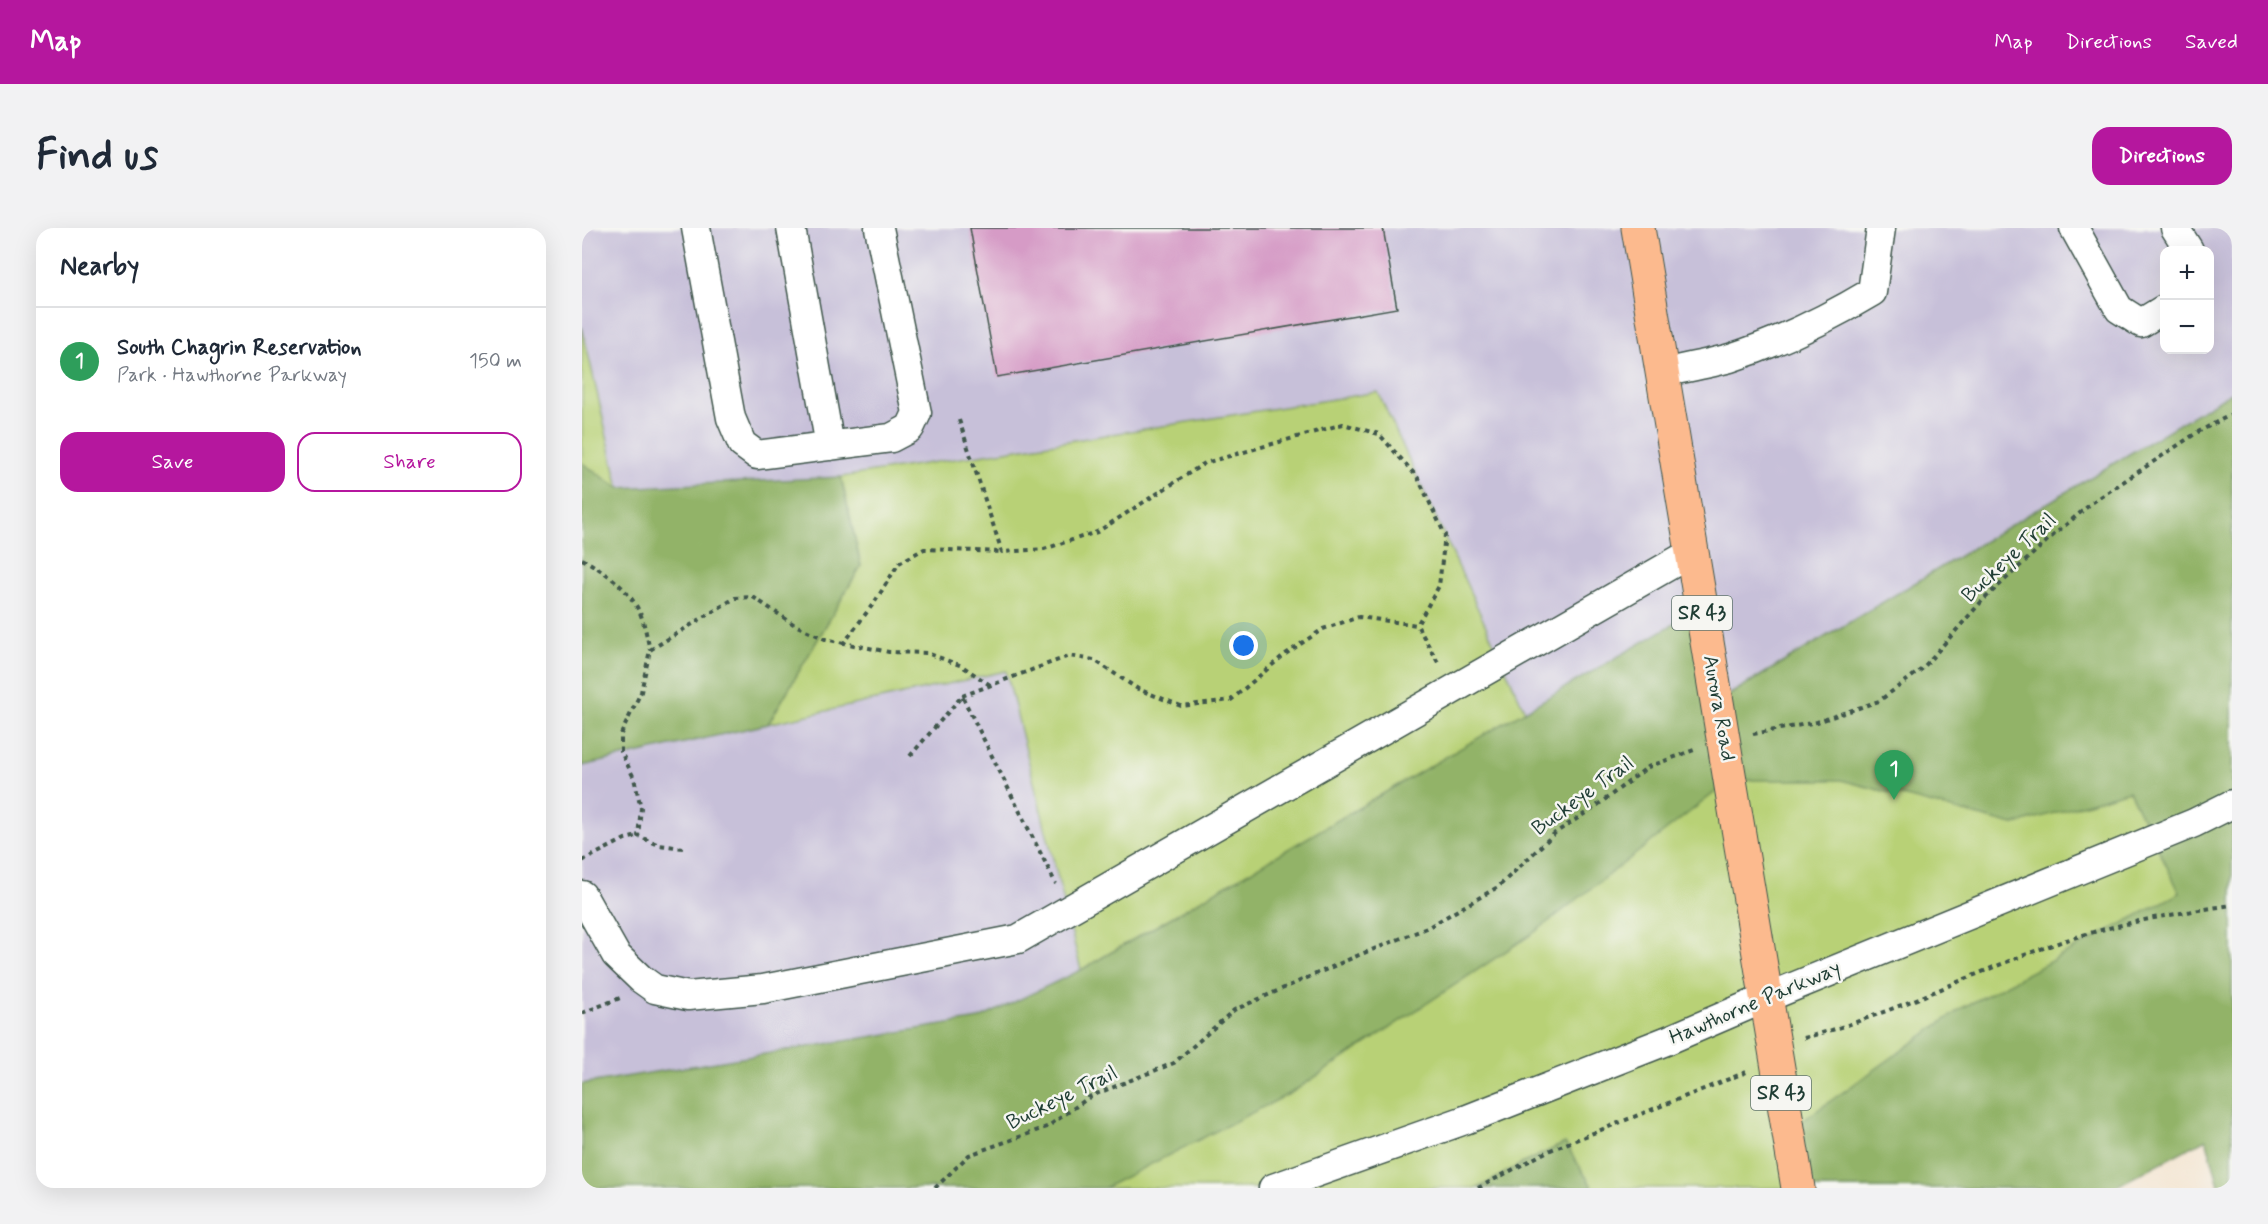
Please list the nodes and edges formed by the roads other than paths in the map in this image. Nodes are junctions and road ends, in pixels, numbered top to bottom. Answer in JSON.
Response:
{"nodes":[{"id":1,"x":696,"y":228,"type":"edge"},
{"id":2,"x":791,"y":228,"type":"edge"},
{"id":3,"x":879,"y":228,"type":"edge"},
{"id":4,"x":1638,"y":228,"type":"edge"},
{"id":5,"x":1881,"y":228,"type":"edge"},
{"id":6,"x":2074,"y":228,"type":"edge"},
{"id":7,"x":2175,"y":228,"type":"edge"},
{"id":8,"x":2186,"y":246,"type":"edge"},
{"id":9,"x":2160,"y":311,"type":"edge"},
{"id":10,"x":1662,"y":373,"type":"junction"},
{"id":11,"x":830,"y":446,"type":"junction"},
{"id":12,"x":1691,"y":553,"type":"junction"},
{"id":13,"x":2232,"y":804,"type":"edge"},
{"id":14,"x":582,"y":895,"type":"edge"},
{"id":15,"x":1766,"y":998,"type":"junction"},
{"id":16,"x":1273,"y":1188,"type":"edge"},
{"id":17,"x":1798,"y":1188,"type":"edge"}],
"edges":[{"from":1,"to":11,"type":"street"},
{"from":2,"to":11,"type":"street"},
{"from":3,"to":11,"type":"street"},
{"from":4,"to":10,"type":"main road","name":"Aurora Road","number":"SR 43"},
{"from":5,"to":10,"type":"street"},
{"from":6,"to":9,"type":"street"},
{"from":7,"to":8,"type":"street"},
{"from":10,"to":12,"type":"main road","name":"Aurora Road","number":"SR 43"},
{"from":12,"to":14,"type":"street"},
{"from":12,"to":15,"type":"main road","name":"Aurora Road","number":"SR 43"},
{"from":13,"to":15,"type":"street","name":"Hawthorne Parkway"},
{"from":15,"to":16,"type":"street","name":"Hawthorne Parkway"},
{"from":15,"to":17,"type":"main road","name":"Aurora Road","number":"SR 43"}]}
